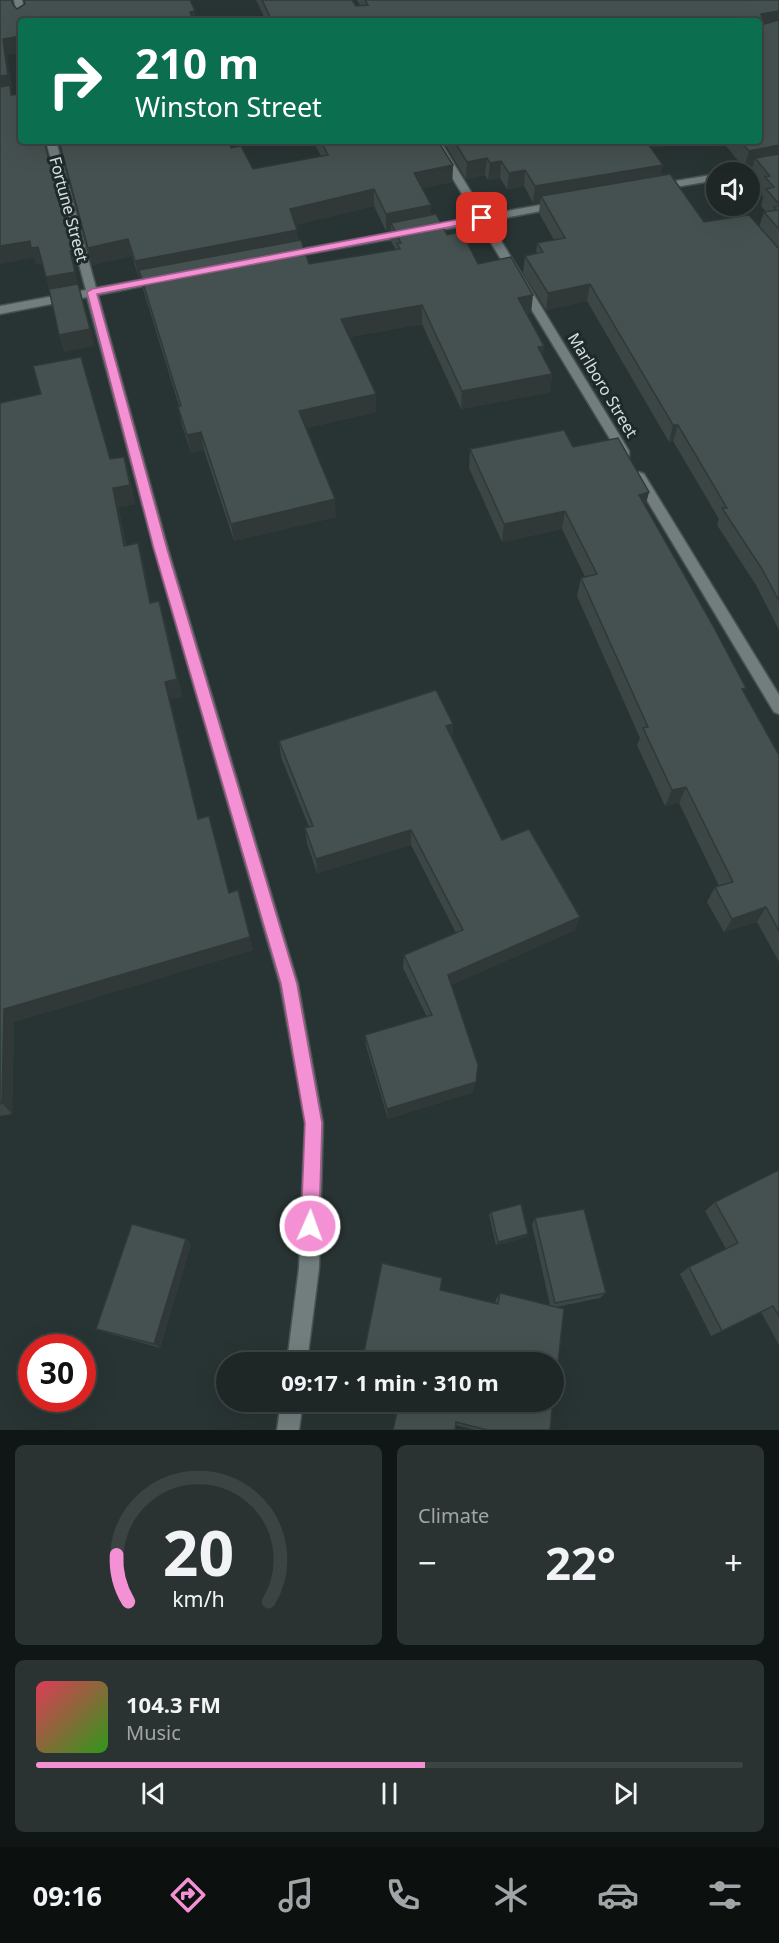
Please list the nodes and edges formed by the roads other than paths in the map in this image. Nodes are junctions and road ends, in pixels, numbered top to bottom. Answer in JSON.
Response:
{"nodes":[{"id":1,"x":18,"y":0,"type":"edge"},
{"id":2,"x":22,"y":18,"type":"edge"},
{"id":3,"x":52,"y":144,"type":"edge"},
{"id":4,"x":437,"y":144,"type":"edge"},
{"id":5,"x":779,"y":165,"type":"edge"},
{"id":6,"x":760,"y":168,"type":"edge"},
{"id":7,"x":706,"y":179,"type":"edge"},
{"id":8,"x":651,"y":189,"type":"edge"},
{"id":9,"x":573,"y":202,"type":"edge"},
{"id":10,"x":739,"y":216,"type":"edge"},
{"id":11,"x":482,"y":218,"type":"junction"},
{"id":12,"x":268,"y":259,"type":"edge"},
{"id":13,"x":779,"y":262,"type":"edge"},
{"id":14,"x":174,"y":276,"type":"edge"},
{"id":15,"x":92,"y":292,"type":"junction"},
{"id":16,"x":0,"y":310,"type":"edge"},
{"id":17,"x":779,"y":708,"type":"edge"},
{"id":18,"x":298,"y":1352,"type":"edge"},
{"id":19,"x":290,"y":1412,"type":"edge"},
{"id":20,"x":288,"y":1430,"type":"edge"}],
"edges":[{"from":1,"to":2,"type":"street"},
{"from":3,"to":15,"type":"street","name":"Fortune Street"},
{"from":4,"to":11,"type":"street","name":"Marlboro Street"},
{"from":5,"to":6,"type":"street"},
{"from":7,"to":8,"type":"street"},
{"from":9,"to":11,"type":"street"},
{"from":10,"to":13,"type":"street"},
{"from":11,"to":12,"type":"street"},
{"from":11,"to":17,"type":"street","name":"Marlboro Street"},
{"from":14,"to":15,"type":"street"},
{"from":15,"to":16,"type":"street"},
{"from":15,"to":18,"type":"street","name":"Fortune Street"},
{"from":19,"to":20,"type":"street"}]}
